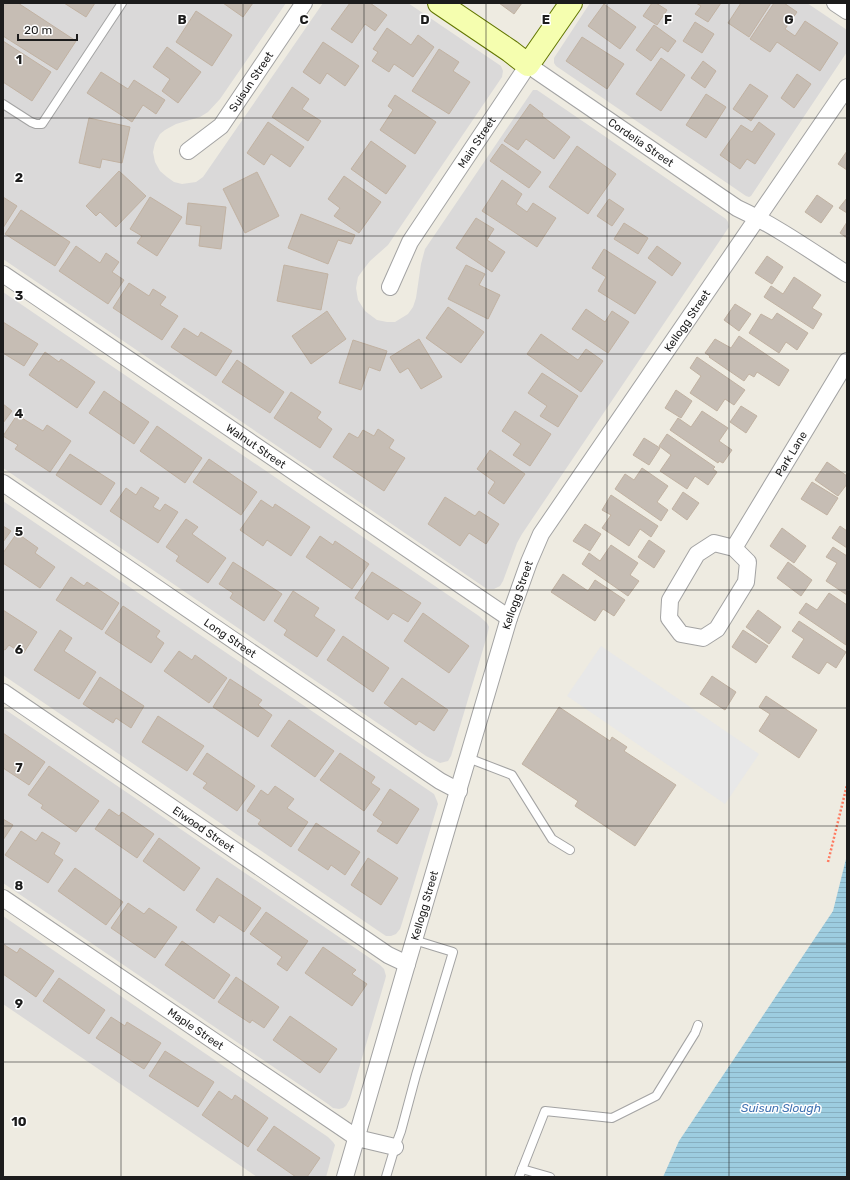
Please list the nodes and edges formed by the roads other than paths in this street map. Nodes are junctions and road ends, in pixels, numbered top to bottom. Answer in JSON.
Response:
{"nodes":[{"id":1,"x":122,"y":3,"type":"edge"},
{"id":2,"x":304,"y":3,"type":"edge"},
{"id":3,"x":439,"y":3,"type":"edge"},
{"id":4,"x":571,"y":3,"type":"edge"},
{"id":5,"x":834,"y":3,"type":"edge"},
{"id":6,"x":847,"y":11,"type":"edge"},
{"id":7,"x":528,"y":65,"type":"junction"},
{"id":8,"x":847,"y":87,"type":"edge"},
{"id":9,"x":3,"y":104,"type":"edge"},
{"id":10,"x":188,"y":151,"type":"dead end"},
{"id":11,"x":757,"y":217,"type":"junction"},
{"id":12,"x":3,"y":274,"type":"edge"},
{"id":13,"x":847,"y":274,"type":"edge"},
{"id":14,"x":390,"y":287,"type":"dead end"},
{"id":15,"x":847,"y":361,"type":"edge"},
{"id":16,"x":3,"y":483,"type":"edge"},
{"id":17,"x":734,"y":548,"type":"junction"},
{"id":18,"x":509,"y":618,"type":"junction"},
{"id":19,"x":3,"y":692,"type":"edge"},
{"id":20,"x":468,"y":758,"type":"junction"},
{"id":21,"x":459,"y":791,"type":"junction"},
{"id":22,"x":570,"y":850,"type":"dead end"},
{"id":23,"x":3,"y":898,"type":"edge"},
{"id":24,"x":414,"y":940,"type":"junction"},
{"id":25,"x":407,"y":964,"type":"junction"},
{"id":26,"x":698,"y":1025,"type":"dead end"},
{"id":27,"x":357,"y":1138,"type":"junction"},
{"id":28,"x":395,"y":1148,"type":"junction"},
{"id":29,"x":522,"y":1169,"type":"junction"},
{"id":30,"x":345,"y":1177,"type":"edge"},
{"id":31,"x":386,"y":1177,"type":"edge"},
{"id":32,"x":519,"y":1177,"type":"edge"},
{"id":33,"x":550,"y":1177,"type":"edge"}],
"edges":[{"from":1,"to":9,"type":"lane"},
{"from":2,"to":10,"type":"street","name":"Suisun Street"},
{"from":3,"to":7,"type":"main road","name":"Cordelia Street"},
{"from":4,"to":7,"type":"main road","name":"Main Street"},
{"from":5,"to":6,"type":"street"},
{"from":7,"to":11,"type":"street","name":"Cordelia Street"},
{"from":7,"to":14,"type":"street","name":"Main Street"},
{"from":8,"to":11,"type":"street","name":"Kellogg Street"},
{"from":11,"to":13,"type":"street","name":"Cordelia Street"},
{"from":11,"to":18,"type":"street","name":"Kellogg Street"},
{"from":12,"to":18,"type":"street","name":"Walnut Street"},
{"from":15,"to":17,"type":"street","name":"Park Lane"},
{"from":16,"to":21,"type":"street","name":"Long Street"},
{"from":17,"to":17,"type":"street"},
{"from":18,"to":20,"type":"street","name":"Kellogg Street"},
{"from":19,"to":25,"type":"street","name":"Elwood Street"},
{"from":20,"to":21,"type":"street","name":"Kellogg Street"},
{"from":20,"to":22,"type":"lane"},
{"from":21,"to":24,"type":"street","name":"Kellogg Street"},
{"from":23,"to":27,"type":"street","name":"Maple Street"},
{"from":24,"to":25,"type":"street","name":"Kellogg Street"},
{"from":24,"to":28,"type":"lane"},
{"from":25,"to":27,"type":"street","name":"Kellogg Street"},
{"from":26,"to":29,"type":"lane"},
{"from":27,"to":28,"type":"street","name":"Maple Street"},
{"from":27,"to":30,"type":"street","name":"Kellogg Street"},
{"from":28,"to":31,"type":"lane"},
{"from":29,"to":32,"type":"lane"},
{"from":29,"to":33,"type":"lane"}]}
